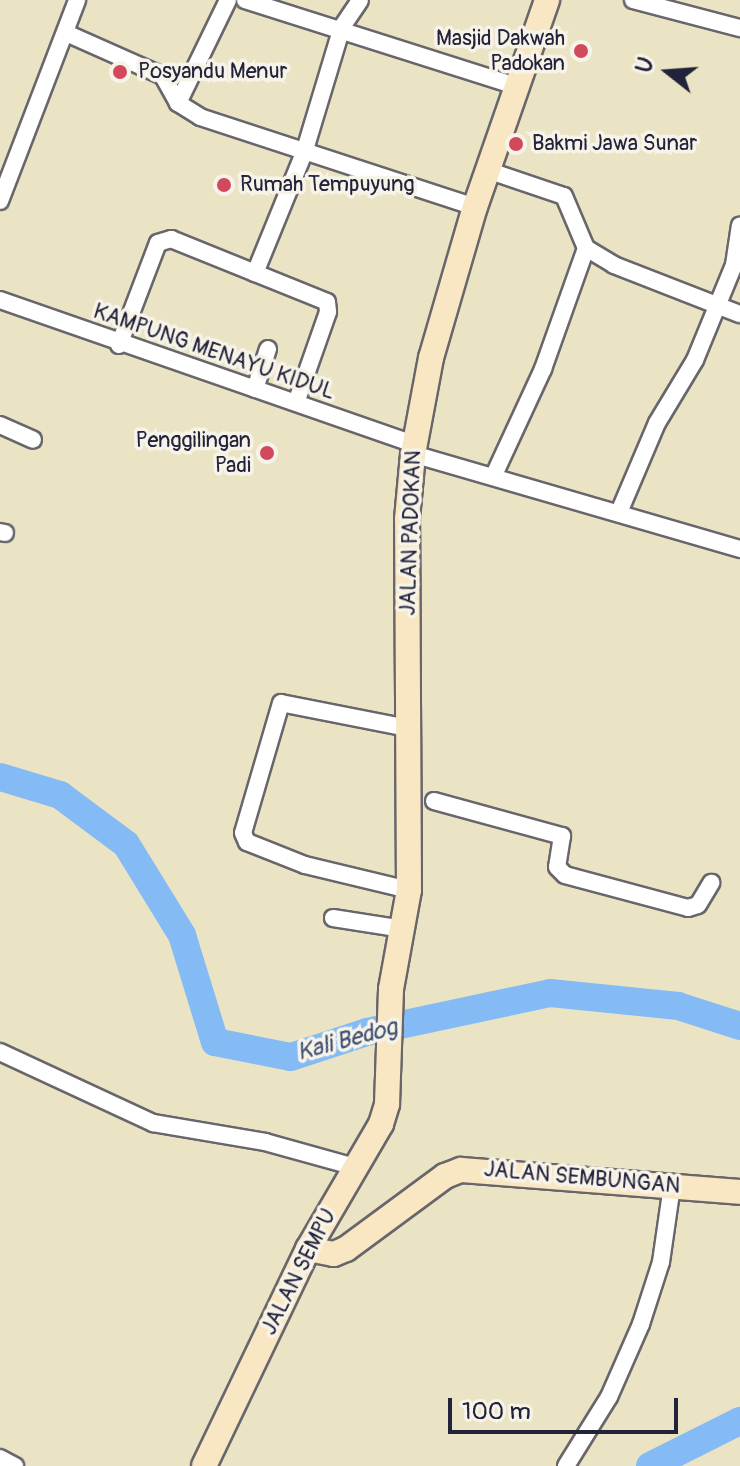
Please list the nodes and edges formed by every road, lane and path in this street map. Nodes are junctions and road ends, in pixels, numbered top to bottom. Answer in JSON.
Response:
{"nodes":[{"id":1,"x":77,"y":0,"type":"edge"},
{"id":2,"x":228,"y":0,"type":"edge"},
{"id":3,"x":245,"y":0,"type":"edge"},
{"id":4,"x":360,"y":0,"type":"edge"},
{"id":5,"x":547,"y":0,"type":"edge"},
{"id":6,"x":633,"y":0,"type":"edge"},
{"id":7,"x":342,"y":27,"type":"junction"},
{"id":8,"x":740,"y":28,"type":"edge"},
{"id":9,"x":66,"y":33,"type":"junction"},
{"id":10,"x":516,"y":86,"type":"junction"},
{"id":11,"x":178,"y":103,"type":"junction"},
{"id":12,"x":304,"y":153,"type":"junction"},
{"id":13,"x":487,"y":170,"type":"junction"},
{"id":14,"x":0,"y":201,"type":"edge"},
{"id":15,"x":475,"y":207,"type":"junction"},
{"id":16,"x":740,"y":225,"type":"edge"},
{"id":17,"x":586,"y":248,"type":"junction"},
{"id":18,"x":255,"y":273,"type":"junction"},
{"id":19,"x":0,"y":300,"type":"edge"},
{"id":20,"x":718,"y":305,"type":"junction"},
{"id":21,"x":740,"y":314,"type":"edge"},
{"id":22,"x":119,"y":345,"type":"junction"},
{"id":23,"x":268,"y":349,"type":"dead end"},
{"id":24,"x":255,"y":389,"type":"junction"},
{"id":25,"x":296,"y":403,"type":"junction"},
{"id":26,"x":0,"y":425,"type":"edge"},
{"id":27,"x":33,"y":440,"type":"dead end"},
{"id":28,"x":413,"y":449,"type":"junction"},
{"id":29,"x":494,"y":475,"type":"junction"},
{"id":30,"x":620,"y":510,"type":"junction"},
{"id":31,"x":740,"y":549,"type":"edge"},
{"id":32,"x":408,"y":728,"type":"junction"},
{"id":33,"x":420,"y":799,"type":"junction"},
{"id":34,"x":711,"y":883,"type":"dead end"},
{"id":35,"x":409,"y":890,"type":"junction"},
{"id":36,"x":333,"y":918,"type":"dead end"},
{"id":37,"x":403,"y":929,"type":"junction"},
{"id":38,"x":0,"y":1052,"type":"edge"},
{"id":39,"x":389,"y":1078,"type":"joint"},
{"id":40,"x":355,"y":1167,"type":"junction"},
{"id":41,"x":672,"y":1186,"type":"junction"},
{"id":42,"x":740,"y":1192,"type":"edge"},
{"id":43,"x":308,"y":1249,"type":"junction"},
{"id":44,"x":0,"y":1458,"type":"edge"},
{"id":45,"x":15,"y":1466,"type":"edge"},
{"id":46,"x":204,"y":1466,"type":"edge"},
{"id":47,"x":566,"y":1466,"type":"edge"}],
"edges":[{"from":1,"to":9,"type":"street"},
{"from":2,"to":11,"type":"street"},
{"from":3,"to":7,"type":"street"},
{"from":4,"to":7,"type":"street"},
{"from":5,"to":10,"type":"main road","name":"JALAN PADOKAN"},
{"from":6,"to":8,"type":"street"},
{"from":7,"to":10,"type":"street"},
{"from":7,"to":12,"type":"street"},
{"from":9,"to":11,"type":"street"},
{"from":9,"to":14,"type":"street"},
{"from":10,"to":13,"type":"main road","name":"JALAN PADOKAN"},
{"from":11,"to":12,"type":"street"},
{"from":12,"to":15,"type":"street"},
{"from":12,"to":18,"type":"street"},
{"from":13,"to":15,"type":"main road","name":"JALAN PADOKAN"},
{"from":13,"to":17,"type":"street"},
{"from":15,"to":28,"type":"main road","name":"JALAN PADOKAN"},
{"from":16,"to":20,"type":"street"},
{"from":17,"to":20,"type":"street"},
{"from":17,"to":29,"type":"street"},
{"from":18,"to":22,"type":"street"},
{"from":18,"to":25,"type":"street"},
{"from":19,"to":22,"type":"street","name":"KAMPUNG MENAYU KIDUL"},
{"from":20,"to":21,"type":"street"},
{"from":20,"to":30,"type":"street"},
{"from":22,"to":24,"type":"street","name":"KAMPUNG MENAYU KIDUL"},
{"from":23,"to":24,"type":"street"},
{"from":24,"to":25,"type":"street","name":"KAMPUNG MENAYU KIDUL"},
{"from":25,"to":28,"type":"street","name":"KAMPUNG MENAYU KIDUL"},
{"from":26,"to":27,"type":"street"},
{"from":28,"to":29,"type":"street","name":"KAMPUNG MENAYU KIDUL"},
{"from":28,"to":32,"type":"main road","name":"JALAN PADOKAN"},
{"from":29,"to":30,"type":"street","name":"KAMPUNG MENAYU KIDUL"},
{"from":30,"to":31,"type":"street","name":"KAMPUNG MENAYU KIDUL"},
{"from":32,"to":33,"type":"main road","name":"JALAN PADOKAN"},
{"from":32,"to":35,"type":"street"},
{"from":33,"to":34,"type":"street"},
{"from":33,"to":35,"type":"main road","name":"JALAN PADOKAN"},
{"from":35,"to":37,"type":"main road","name":"JALAN PADOKAN"},
{"from":36,"to":37,"type":"street"},
{"from":37,"to":39,"type":"main road","name":"JALAN PADOKAN"},
{"from":38,"to":40,"type":"street"},
{"from":39,"to":40,"type":"main road","name":"JALAN SEMPU"},
{"from":40,"to":43,"type":"main road","name":"JALAN SEMPU"},
{"from":41,"to":42,"type":"main road","name":"JALAN SEMBUNGAN"},
{"from":41,"to":43,"type":"main road","name":"JALAN SEMBUNGAN"},
{"from":41,"to":47,"type":"street"},
{"from":43,"to":46,"type":"main road","name":"JALAN SEMPU"},
{"from":44,"to":45,"type":"street"}]}
